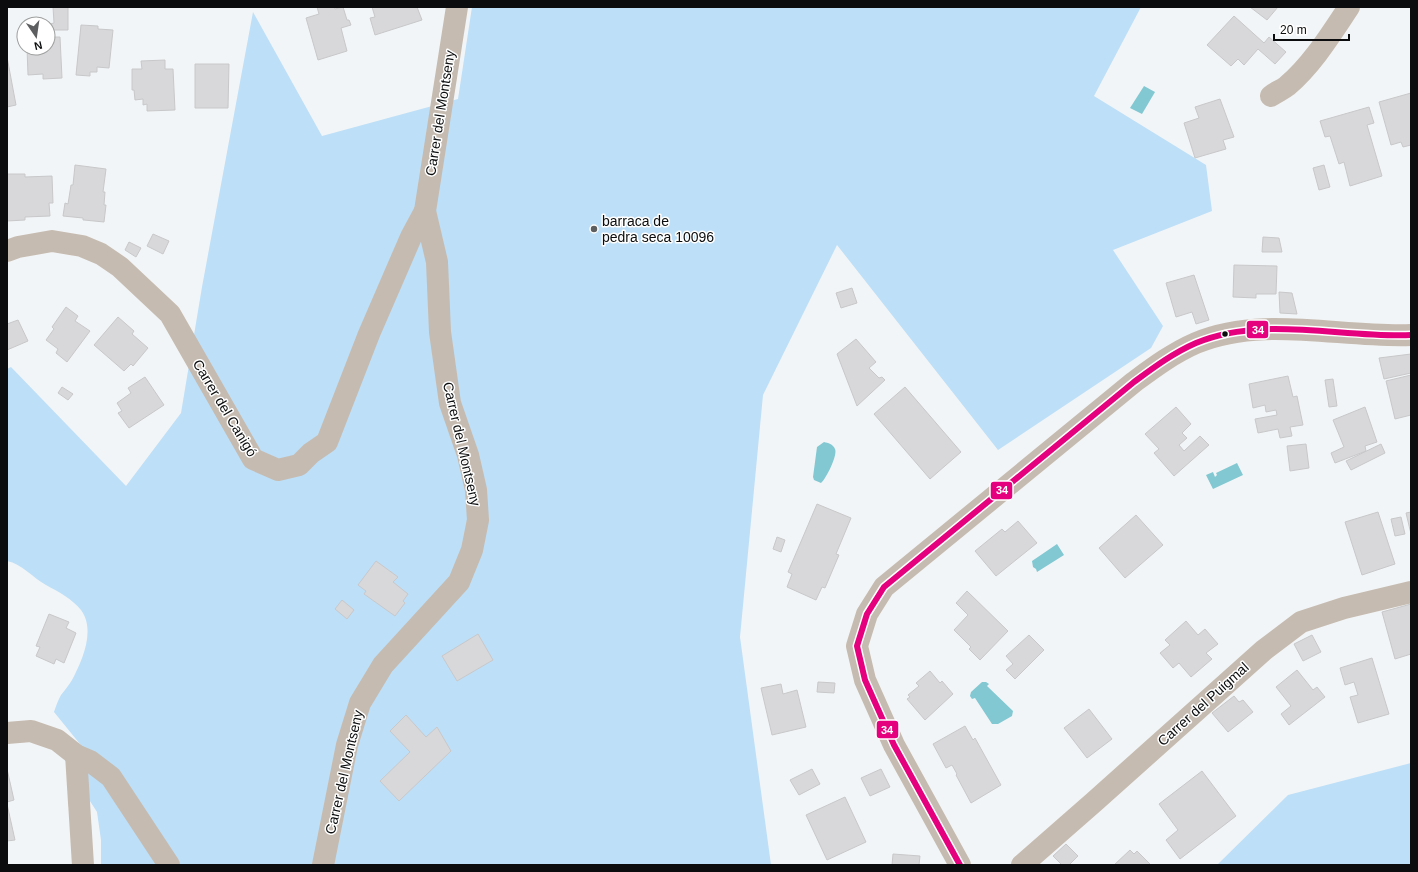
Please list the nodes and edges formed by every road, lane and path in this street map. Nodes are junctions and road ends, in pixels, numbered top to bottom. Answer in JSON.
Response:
{"nodes":[{"id":1,"x":456,"y":7,"type":"edge"},
{"id":2,"x":1349,"y":7,"type":"edge"},
{"id":3,"x":1271,"y":96,"type":"dead end"},
{"id":4,"x":425,"y":211,"type":"junction"},
{"id":5,"x":7,"y":251,"type":"edge"},
{"id":6,"x":1411,"y":335,"type":"edge"},
{"id":7,"x":1411,"y":592,"type":"edge"},
{"id":8,"x":7,"y":733,"type":"edge"},
{"id":9,"x":76,"y":755,"type":"junction"},
{"id":10,"x":83,"y":865,"type":"edge"},
{"id":11,"x":168,"y":865,"type":"edge"},
{"id":12,"x":323,"y":865,"type":"edge"},
{"id":13,"x":960,"y":865,"type":"edge"},
{"id":14,"x":1022,"y":865,"type":"edge"}],
"edges":[{"from":1,"to":4,"type":"street","name":"Carrer del Montseny"},
{"from":2,"to":3,"type":"street"},
{"from":4,"to":5,"type":"street","name":"Carrer del Canigó"},
{"from":4,"to":12,"type":"street","name":"Carrer del Montseny"},
{"from":6,"to":13,"type":"street"},
{"from":7,"to":14,"type":"street","name":"Carrer del Puigmal"},
{"from":8,"to":9,"type":"street"},
{"from":9,"to":10,"type":"street"},
{"from":9,"to":11,"type":"street"}]}
